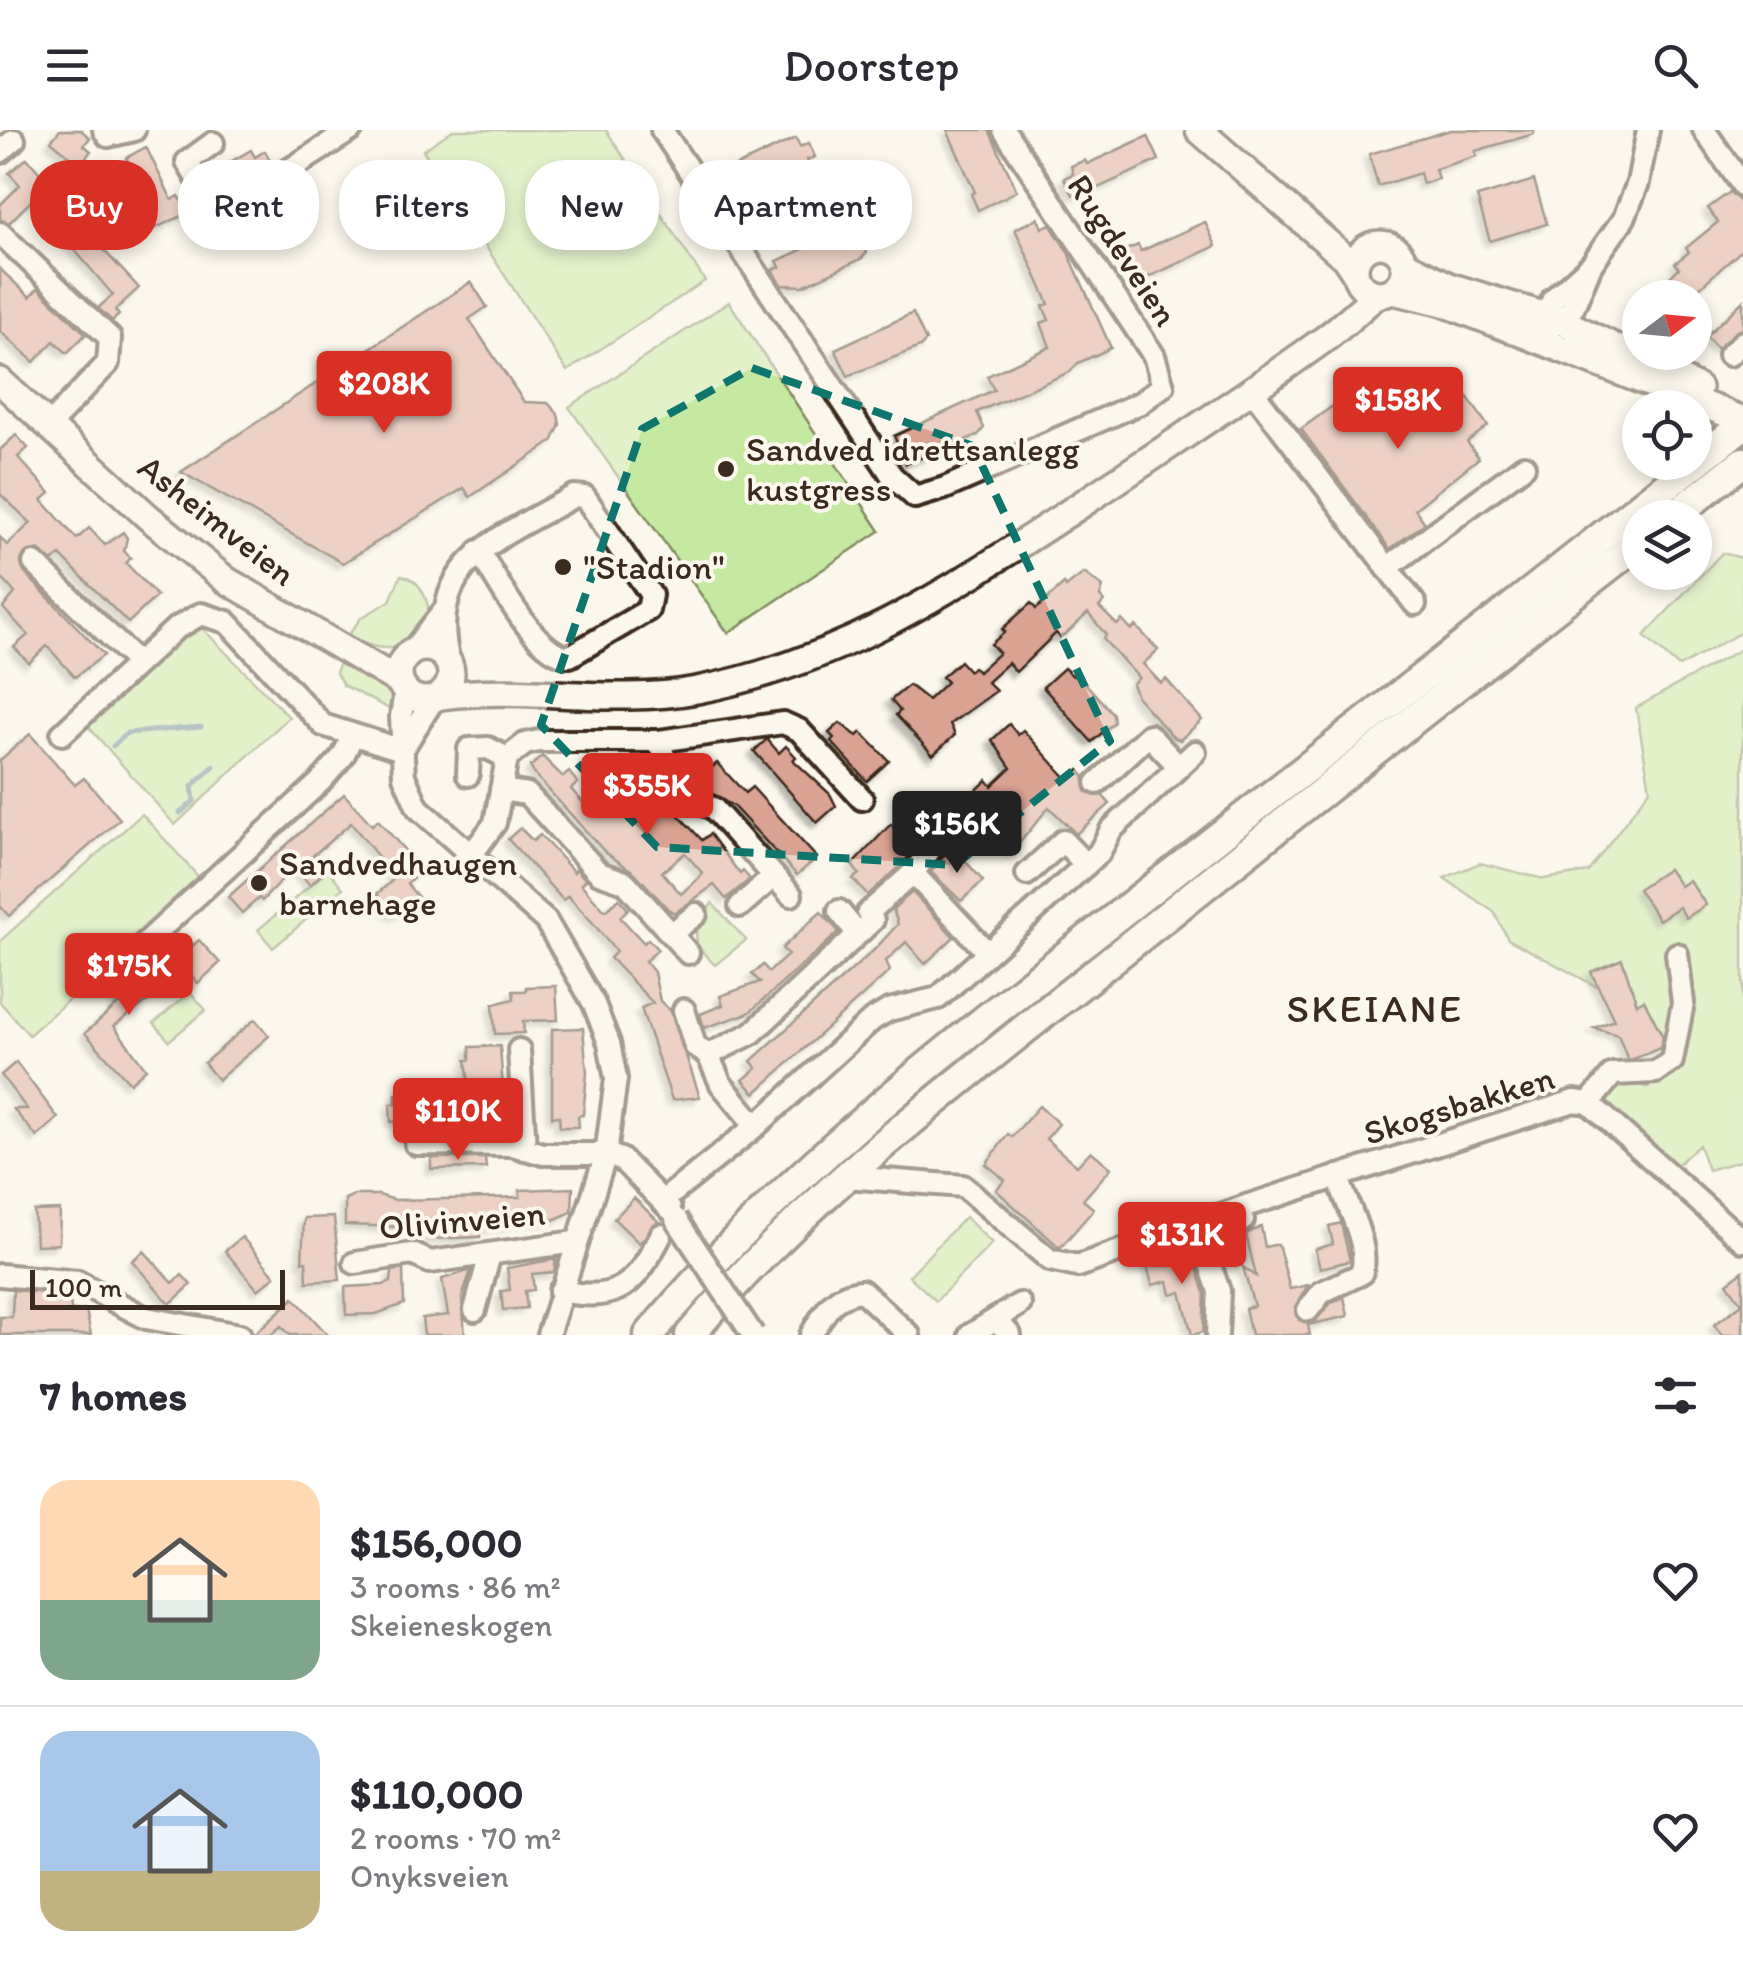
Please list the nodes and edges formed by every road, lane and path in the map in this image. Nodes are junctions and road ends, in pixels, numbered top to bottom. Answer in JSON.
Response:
{"nodes":[{"id":1,"x":104,"y":130,"type":"edge"},
{"id":2,"x":134,"y":130,"type":"edge"},
{"id":3,"x":352,"y":130,"type":"edge"},
{"id":4,"x":662,"y":130,"type":"edge"},
{"id":5,"x":1004,"y":130,"type":"edge"},
{"id":6,"x":1199,"y":130,"type":"edge"},
{"id":7,"x":1648,"y":130,"type":"edge"},
{"id":8,"x":1704,"y":130,"type":"edge"},
{"id":9,"x":214,"y":142,"type":"dead end"},
{"id":10,"x":1743,"y":186,"type":"edge"},
{"id":11,"x":1278,"y":200,"type":"junction"},
{"id":12,"x":0,"y":232,"type":"edge"},
{"id":13,"x":1369,"y":246,"type":"junction"},
{"id":14,"x":1404,"y":264,"type":"junction"},
{"id":15,"x":1371,"y":285,"type":"junction"},
{"id":16,"x":1547,"y":324,"type":"junction"},
{"id":17,"x":0,"y":382,"type":"edge"},
{"id":18,"x":1252,"y":390,"type":"junction"},
{"id":19,"x":1743,"y":410,"type":"edge"},
{"id":20,"x":1743,"y":422,"type":"edge"},
{"id":21,"x":48,"y":426,"type":"junction"},
{"id":22,"x":1524,"y":466,"type":"dead end"},
{"id":23,"x":1736,"y":467,"type":"edge"},
{"id":24,"x":1695,"y":500,"type":"edge"},
{"id":25,"x":479,"y":551,"type":"junction"},
{"id":26,"x":1622,"y":556,"type":"edge"},
{"id":27,"x":34,"y":562,"type":"dead end"},
{"id":28,"x":1387,"y":568,"type":"junction"},
{"id":29,"x":1415,"y":604,"type":"dead end"},
{"id":30,"x":443,"y":612,"type":"junction"},
{"id":31,"x":137,"y":662,"type":"junction"},
{"id":32,"x":450,"y":665,"type":"junction"},
{"id":33,"x":406,"y":670,"type":"junction"},
{"id":34,"x":509,"y":692,"type":"junction"},
{"id":35,"x":437,"y":698,"type":"junction"},
{"id":36,"x":62,"y":734,"type":"dead end"},
{"id":37,"x":352,"y":737,"type":"junction"},
{"id":38,"x":659,"y":741,"type":"junction"},
{"id":39,"x":402,"y":750,"type":"junction"},
{"id":40,"x":1195,"y":752,"type":"dead end"},
{"id":41,"x":507,"y":758,"type":"junction"},
{"id":42,"x":1179,"y":767,"type":"junction"},
{"id":43,"x":468,"y":775,"type":"dead end"},
{"id":44,"x":1097,"y":782,"type":"dead end"},
{"id":45,"x":500,"y":790,"type":"junction"},
{"id":46,"x":862,"y":799,"type":"dead end"},
{"id":47,"x":936,"y":842,"type":"dead end"},
{"id":48,"x":472,"y":854,"type":"junction"},
{"id":49,"x":1086,"y":865,"type":"junction"},
{"id":50,"x":914,"y":873,"type":"junction"},
{"id":51,"x":1027,"y":874,"type":"dead end"},
{"id":52,"x":773,"y":877,"type":"junction"},
{"id":53,"x":791,"y":894,"type":"dead end"},
{"id":54,"x":740,"y":906,"type":"dead end"},
{"id":55,"x":839,"y":911,"type":"dead end"},
{"id":56,"x":696,"y":914,"type":"dead end"},
{"id":57,"x":866,"y":923,"type":"junction"},
{"id":58,"x":671,"y":934,"type":"junction"},
{"id":59,"x":142,"y":946,"type":"dead end"},
{"id":60,"x":987,"y":952,"type":"junction"},
{"id":61,"x":688,"y":953,"type":"dead end"},
{"id":62,"x":1676,"y":954,"type":"dead end"},
{"id":63,"x":684,"y":1010,"type":"dead end"},
{"id":64,"x":519,"y":1050,"type":"dead end"},
{"id":65,"x":708,"y":1055,"type":"junction"},
{"id":66,"x":1589,"y":1103,"type":"junction"},
{"id":67,"x":756,"y":1126,"type":"junction"},
{"id":68,"x":416,"y":1144,"type":"dead end"},
{"id":69,"x":525,"y":1149,"type":"junction"},
{"id":70,"x":606,"y":1154,"type":"junction"},
{"id":71,"x":1338,"y":1176,"type":"junction"},
{"id":72,"x":846,"y":1177,"type":"junction"},
{"id":73,"x":665,"y":1199,"type":"junction"},
{"id":74,"x":1258,"y":1202,"type":"junction"},
{"id":75,"x":669,"y":1227,"type":"junction"},
{"id":76,"x":1743,"y":1241,"type":"edge"},
{"id":77,"x":575,"y":1242,"type":"junction"},
{"id":78,"x":490,"y":1254,"type":"junction"},
{"id":79,"x":356,"y":1263,"type":"dead end"},
{"id":80,"x":0,"y":1274,"type":"edge"},
{"id":81,"x":560,"y":1291,"type":"junction"},
{"id":82,"x":1020,"y":1304,"type":"dead end"},
{"id":83,"x":475,"y":1310,"type":"dead end"},
{"id":84,"x":1308,"y":1310,"type":"dead end"},
{"id":85,"x":1003,"y":1327,"type":"edge"},
{"id":86,"x":240,"y":1335,"type":"edge"},
{"id":87,"x":548,"y":1335,"type":"edge"},
{"id":88,"x":650,"y":1335,"type":"edge"},
{"id":89,"x":690,"y":1335,"type":"edge"},
{"id":90,"x":753,"y":1335,"type":"edge"},
{"id":91,"x":811,"y":1335,"type":"edge"},
{"id":92,"x":909,"y":1335,"type":"edge"},
{"id":93,"x":970,"y":1335,"type":"edge"},
{"id":94,"x":1216,"y":1335,"type":"edge"}],
"edges":[{"from":1,"to":2,"type":"street"},
{"from":3,"to":9,"type":"street"},
{"from":4,"to":5,"type":"street","name":"Rugdeveien"},
{"from":6,"to":11,"type":"main road"},
{"from":7,"to":16,"type":"street"},
{"from":8,"to":10,"type":"street"},
{"from":11,"to":13,"type":"main road"},
{"from":11,"to":15,"type":"main road"},
{"from":12,"to":21,"type":"street"},
{"from":13,"to":14,"type":"main road"},
{"from":13,"to":15,"type":"main road"},
{"from":14,"to":15,"type":"main road"},
{"from":14,"to":16,"type":"main road"},
{"from":15,"to":16,"type":"main road"},
{"from":15,"to":18,"type":"main road"},
{"from":16,"to":19,"type":"main road"},
{"from":16,"to":20,"type":"main road"},
{"from":17,"to":21,"type":"main road","name":"Asheimveien"},
{"from":18,"to":28,"type":"street"},
{"from":18,"to":34,"type":"main road"},
{"from":20,"to":88,"type":"highway"},
{"from":21,"to":33,"type":"main road","name":"Asheimveien"},
{"from":22,"to":28,"type":"street"},
{"from":23,"to":24,"type":"highway"},
{"from":25,"to":25,"type":"street"},
{"from":25,"to":30,"type":"street"},
{"from":26,"to":72,"type":"highway"},
{"from":27,"to":31,"type":"street"},
{"from":28,"to":29,"type":"street"},
{"from":30,"to":32,"type":"street"},
{"from":30,"to":33,"type":"street"},
{"from":31,"to":36,"type":"street"},
{"from":31,"to":37,"type":"street"},
{"from":32,"to":33,"type":"main road"},
{"from":32,"to":34,"type":"main road"},
{"from":32,"to":35,"type":"main road"},
{"from":33,"to":35,"type":"main road"},
{"from":33,"to":39,"type":"street"},
{"from":34,"to":35,"type":"main road"},
{"from":35,"to":39,"type":"street"},
{"from":37,"to":39,"type":"street"},
{"from":37,"to":59,"type":"street"},
{"from":38,"to":41,"type":"street"},
{"from":38,"to":46,"type":"street"},
{"from":38,"to":52,"type":"street"},
{"from":39,"to":48,"type":"street"},
{"from":40,"to":42,"type":"street"},
{"from":41,"to":43,"type":"street"},
{"from":41,"to":45,"type":"street"},
{"from":42,"to":44,"type":"street"},
{"from":42,"to":49,"type":"street"},
{"from":45,"to":48,"type":"street"},
{"from":45,"to":58,"type":"street"},
{"from":47,"to":50,"type":"street"},
{"from":48,"to":70,"type":"street"},
{"from":49,"to":51,"type":"street"},
{"from":49,"to":60,"type":"street"},
{"from":50,"to":57,"type":"street"},
{"from":50,"to":60,"type":"street"},
{"from":52,"to":53,"type":"street"},
{"from":52,"to":54,"type":"street"},
{"from":55,"to":57,"type":"street"},
{"from":56,"to":58,"type":"street"},
{"from":57,"to":65,"type":"street"},
{"from":58,"to":61,"type":"street"},
{"from":60,"to":67,"type":"street"},
{"from":62,"to":66,"type":"street"},
{"from":63,"to":65,"type":"street"},
{"from":64,"to":69,"type":"street"},
{"from":65,"to":67,"type":"street"},
{"from":66,"to":71,"type":"street","name":"Skogsbakken"},
{"from":66,"to":76,"type":"street","name":"Skogsbakken"},
{"from":67,"to":73,"type":"street"},
{"from":68,"to":69,"type":"street"},
{"from":69,"to":70,"type":"street"},
{"from":70,"to":73,"type":"street"},
{"from":70,"to":77,"type":"street"},
{"from":71,"to":74,"type":"street","name":"Skogsbakken"},
{"from":71,"to":84,"type":"street"},
{"from":72,"to":74,"type":"street"},
{"from":72,"to":89,"type":"highway"},
{"from":73,"to":75,"type":"street"},
{"from":74,"to":94,"type":"street","name":"Skogsbakken"},
{"from":75,"to":81,"type":"street"},
{"from":75,"to":90,"type":"street","bridge":true},
{"from":77,"to":78,"type":"street","name":"Olivinveien"},
{"from":77,"to":81,"type":"street"},
{"from":78,"to":79,"type":"street","name":"Olivinveien"},
{"from":78,"to":83,"type":"street"},
{"from":80,"to":86,"type":"street"},
{"from":81,"to":87,"type":"street"},
{"from":82,"to":85,"type":"street"},
{"from":85,"to":93,"type":"street"},
{"from":91,"to":92,"type":"street"}]}
